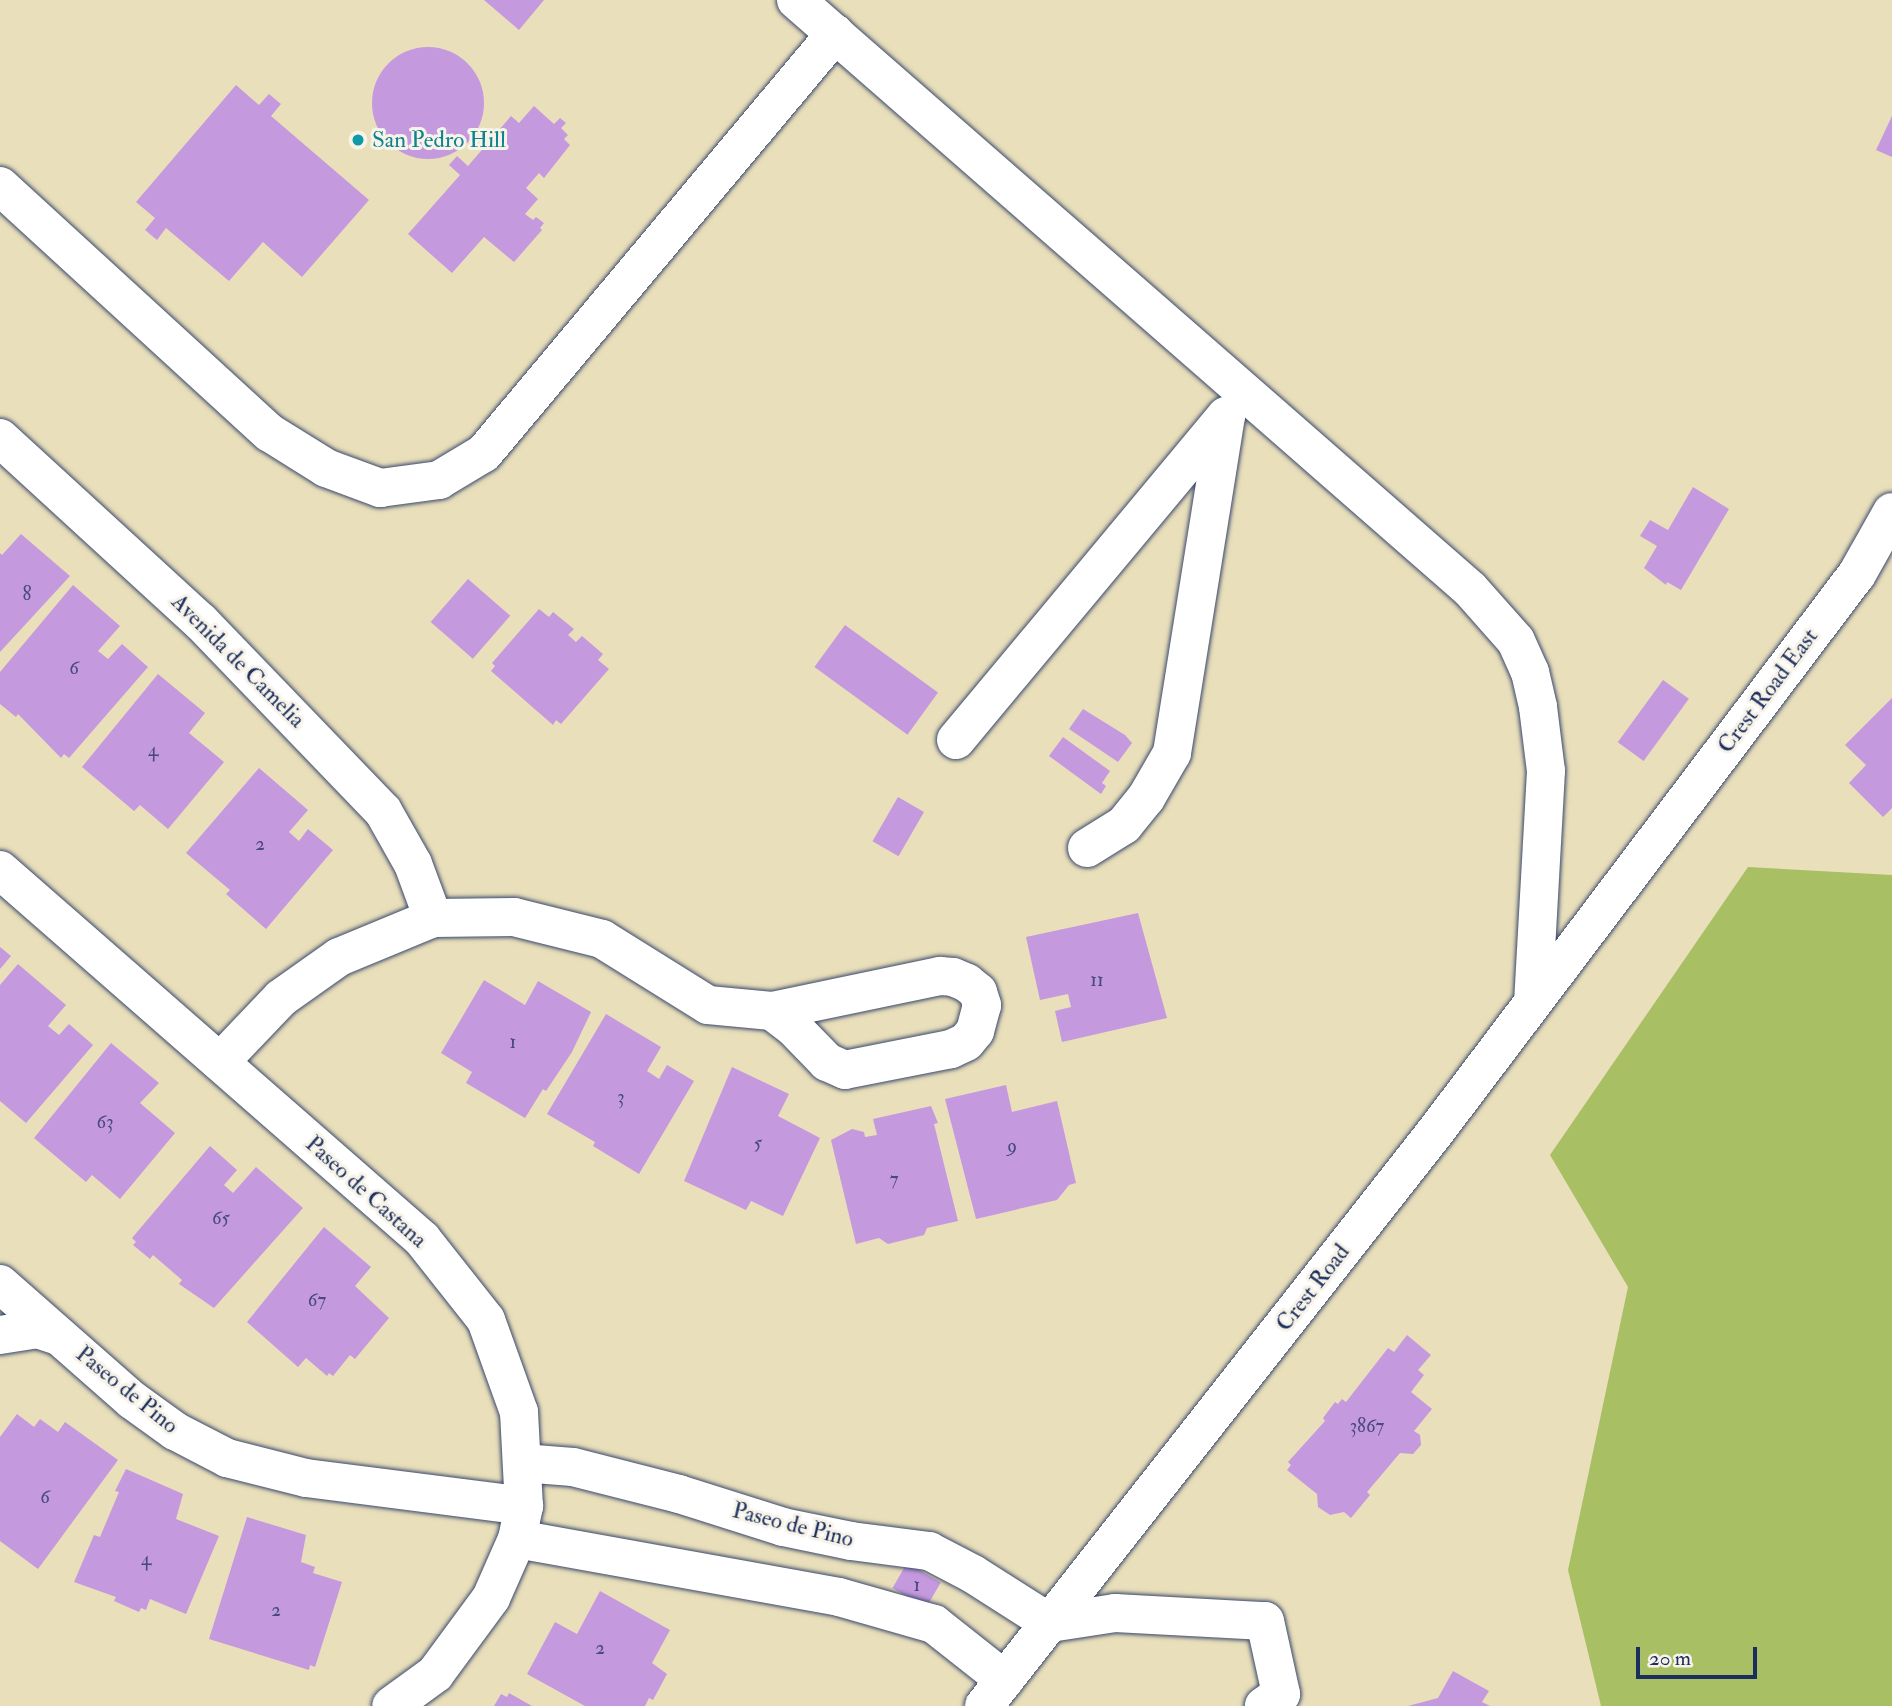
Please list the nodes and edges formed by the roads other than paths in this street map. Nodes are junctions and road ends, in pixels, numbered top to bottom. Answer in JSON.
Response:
{"nodes":[{"id":1,"x":796,"y":0,"type":"edge"},
{"id":2,"x":835,"y":34,"type":"junction"},
{"id":3,"x":0,"y":186,"type":"edge"},
{"id":4,"x":1236,"y":405,"type":"junction"},
{"id":5,"x":0,"y":438,"type":"edge"},
{"id":6,"x":1892,"y":512,"type":"edge"},
{"id":7,"x":956,"y":740,"type":"dead end"},
{"id":8,"x":1087,"y":848,"type":"dead end"},
{"id":9,"x":1635,"y":865,"type":"joint"},
{"id":10,"x":0,"y":870,"type":"edge"},
{"id":11,"x":433,"y":918,"type":"junction"},
{"id":12,"x":1533,"y":1001,"type":"junction"},
{"id":13,"x":772,"y":1011,"type":"junction"},
{"id":14,"x":219,"y":1062,"type":"junction"},
{"id":15,"x":0,"y":1284,"type":"edge"},
{"id":16,"x":0,"y":1335,"type":"edge"},
{"id":17,"x":59,"y":1336,"type":"junction"},
{"id":18,"x":522,"y":1463,"type":"junction"},
{"id":19,"x":520,"y":1522,"type":"junction"},
{"id":20,"x":1049,"y":1623,"type":"junction"},
{"id":21,"x":995,"y":1693,"type":"edge"},
{"id":22,"x":391,"y":1706,"type":"edge"},
{"id":23,"x":1264,"y":1706,"type":"edge"}],
"edges":[{"from":1,"to":2,"type":"street"},
{"from":2,"to":3,"type":"street"},
{"from":2,"to":4,"type":"street"},
{"from":4,"to":7,"type":"street"},
{"from":4,"to":8,"type":"street"},
{"from":4,"to":12,"type":"street"},
{"from":5,"to":11,"type":"street","name":"Avenida de Camelia"},
{"from":6,"to":9,"type":"street","name":"Crest Road East"},
{"from":9,"to":12,"type":"street","name":"Crest Road"},
{"from":10,"to":14,"type":"street","name":"Paseo de Castana"},
{"from":11,"to":13,"type":"street"},
{"from":11,"to":14,"type":"street"},
{"from":12,"to":20,"type":"street","name":"Crest Road"},
{"from":13,"to":13,"type":"street"},
{"from":14,"to":18,"type":"street","name":"Paseo de Castana"},
{"from":15,"to":17,"type":"street","name":"Paseo de Pino"},
{"from":16,"to":17,"type":"street","name":"Paseo de Pino"},
{"from":17,"to":19,"type":"street","name":"Paseo de Pino"},
{"from":18,"to":19,"type":"street","name":"Paseo de Castana"},
{"from":18,"to":20,"type":"street","name":"Paseo de Pino"},
{"from":19,"to":21,"type":"street","name":"Paseo de Pino"},
{"from":19,"to":22,"type":"street","name":"Paseo de Castana"},
{"from":20,"to":21,"type":"street","name":"Crest Road"},
{"from":20,"to":23,"type":"street"}]}
